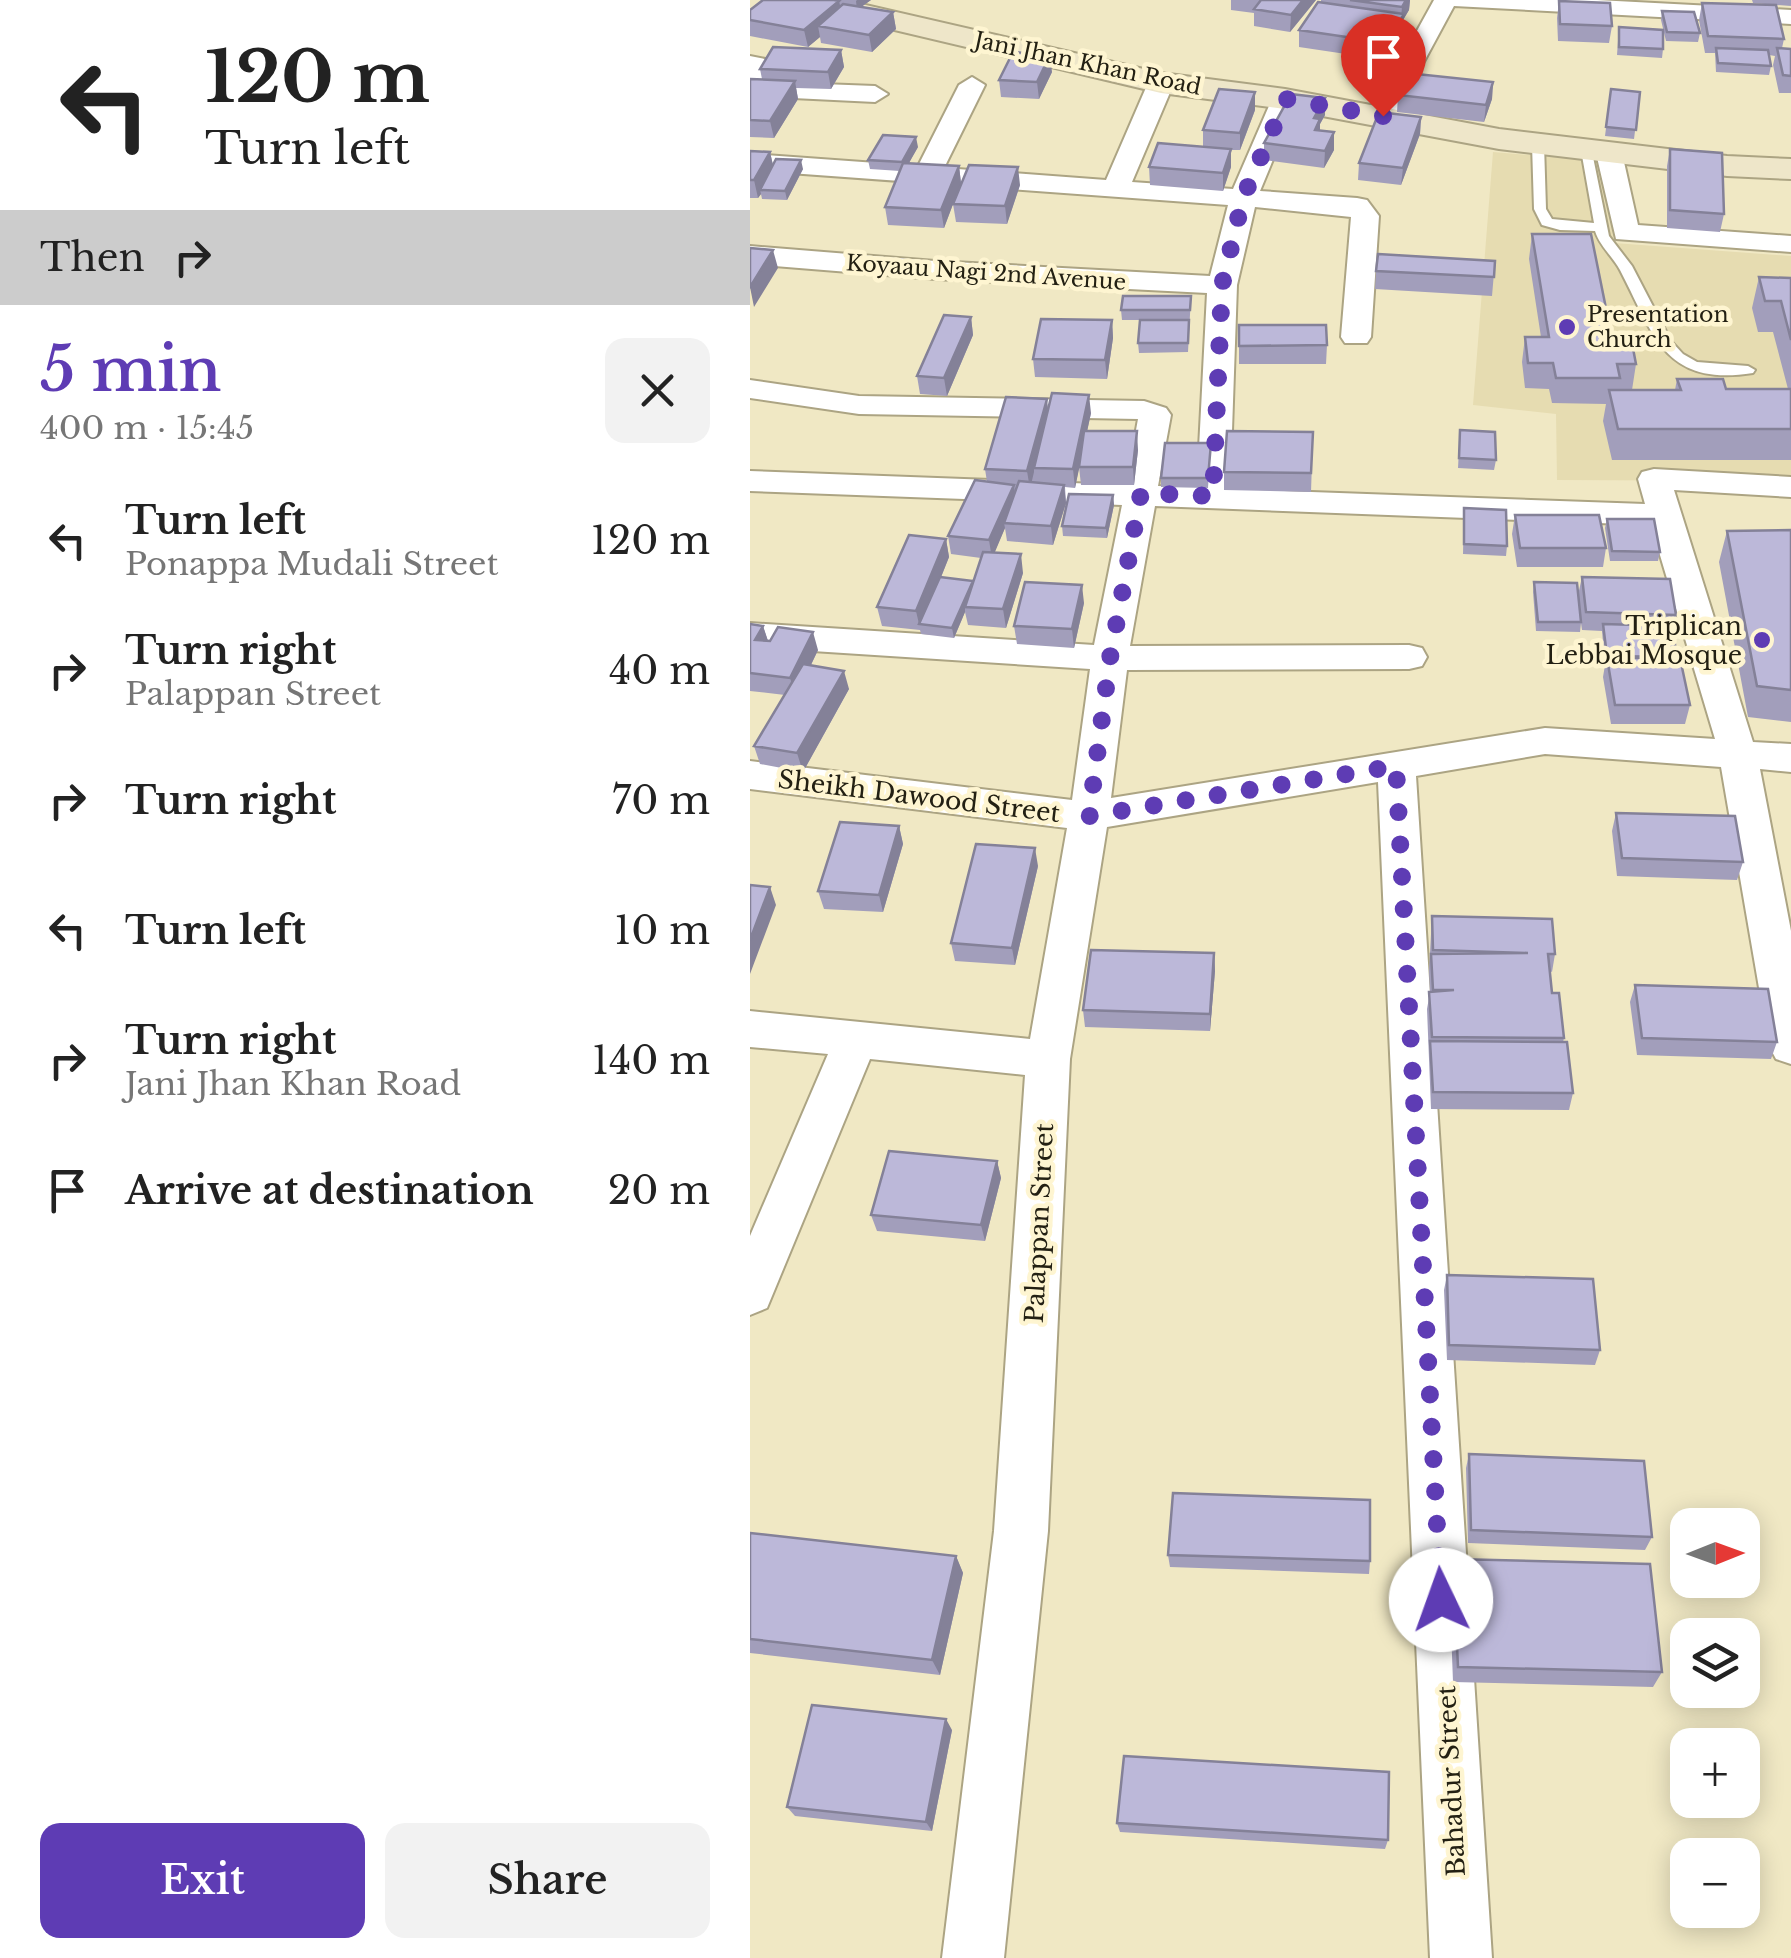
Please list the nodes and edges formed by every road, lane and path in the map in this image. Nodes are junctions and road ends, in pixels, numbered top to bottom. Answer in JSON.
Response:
{"nodes":[{"id":1,"x":804,"y":0,"type":"edge"},
{"id":2,"x":1446,"y":0,"type":"edge"},
{"id":3,"x":1456,"y":0,"type":"edge"},
{"id":4,"x":1791,"y":18,"type":"edge"},
{"id":5,"x":750,"y":63,"type":"edge"},
{"id":6,"x":1161,"y":83,"type":"junction"},
{"id":7,"x":972,"y":85,"type":"dead end"},
{"id":8,"x":875,"y":94,"type":"dead end"},
{"id":9,"x":1286,"y":99,"type":"junction"},
{"id":10,"x":1383,"y":116,"type":"junction"},
{"id":11,"x":1538,"y":144,"type":"junction"},
{"id":12,"x":1598,"y":152,"type":"junction"},
{"id":13,"x":750,"y":162,"type":"edge"},
{"id":14,"x":1791,"y":169,"type":"edge"},
{"id":15,"x":928,"y":176,"type":"junction"},
{"id":16,"x":1116,"y":187,"type":"junction"},
{"id":17,"x":1243,"y":198,"type":"junction"},
{"id":18,"x":1602,"y":227,"type":"junction"},
{"id":19,"x":1791,"y":244,"type":"edge"},
{"id":20,"x":750,"y":256,"type":"edge"},
{"id":21,"x":1222,"y":285,"type":"junction"},
{"id":22,"x":1356,"y":338,"type":"dead end"},
{"id":23,"x":1748,"y":370,"type":"dead end"},
{"id":24,"x":750,"y":389,"type":"edge"},
{"id":25,"x":750,"y":481,"type":"edge"},
{"id":26,"x":1791,"y":487,"type":"edge"},
{"id":27,"x":1141,"y":493,"type":"junction"},
{"id":28,"x":1213,"y":496,"type":"junction"},
{"id":29,"x":1666,"y":515,"type":"junction"},
{"id":30,"x":750,"y":636,"type":"edge"},
{"id":31,"x":1409,"y":656,"type":"dead end"},
{"id":32,"x":1110,"y":658,"type":"junction"},
{"id":33,"x":1738,"y":754,"type":"junction"},
{"id":34,"x":1791,"y":758,"type":"edge"},
{"id":35,"x":1396,"y":766,"type":"junction"},
{"id":36,"x":750,"y":775,"type":"edge"},
{"id":37,"x":1089,"y":816,"type":"junction"},
{"id":38,"x":750,"y":1028,"type":"edge"},
{"id":39,"x":855,"y":1042,"type":"junction"},
{"id":40,"x":1791,"y":1046,"type":"edge"},
{"id":41,"x":1048,"y":1059,"type":"junction"},
{"id":42,"x":750,"y":1294,"type":"edge"},
{"id":43,"x":972,"y":1958,"type":"edge"},
{"id":44,"x":1461,"y":1958,"type":"edge"}],
"edges":[{"from":1,"to":6,"type":"street","name":"Jani Jhan Khan Road"},
{"from":2,"to":10,"type":"street"},
{"from":3,"to":4,"type":"street"},
{"from":5,"to":8,"type":"street"},
{"from":6,"to":9,"type":"street","name":"Jani Jhan Khan Road"},
{"from":6,"to":16,"type":"street"},
{"from":7,"to":15,"type":"street"},
{"from":9,"to":10,"type":"street","name":"Jani Jhan Khan Road"},
{"from":9,"to":17,"type":"street"},
{"from":10,"to":11,"type":"street","name":"Jani Jhan Khan Road"},
{"from":11,"to":12,"type":"street","name":"Jani Jhan Khan Road"},
{"from":11,"to":18,"type":"lane"},
{"from":12,"to":14,"type":"street","name":"Jani Jhan Khan Road"},
{"from":12,"to":18,"type":"lane"},
{"from":12,"to":19,"type":"street"},
{"from":13,"to":15,"type":"street"},
{"from":15,"to":16,"type":"street"},
{"from":16,"to":17,"type":"street"},
{"from":17,"to":21,"type":"street"},
{"from":17,"to":22,"type":"street"},
{"from":18,"to":23,"type":"lane"},
{"from":20,"to":21,"type":"street","name":"Koyaau Nagi 2nd Avenue"},
{"from":21,"to":28,"type":"street"},
{"from":24,"to":27,"type":"street","name":"Palappan Street"},
{"from":25,"to":27,"type":"street"},
{"from":26,"to":29,"type":"street"},
{"from":27,"to":28,"type":"street"},
{"from":27,"to":32,"type":"street","name":"Palappan Street"},
{"from":28,"to":29,"type":"street"},
{"from":29,"to":33,"type":"street"},
{"from":30,"to":32,"type":"street"},
{"from":31,"to":32,"type":"street"},
{"from":32,"to":37,"type":"street","name":"Palappan Street"},
{"from":33,"to":34,"type":"street","name":"Sheikh Dawood Street"},
{"from":33,"to":35,"type":"street","name":"Sheikh Dawood Street"},
{"from":33,"to":40,"type":"street"},
{"from":35,"to":37,"type":"street","name":"Sheikh Dawood Street"},
{"from":35,"to":44,"type":"street","name":"Bahadur Street"},
{"from":36,"to":37,"type":"street","name":"Sheikh Dawood Street"},
{"from":37,"to":41,"type":"street","name":"Palappan Street"},
{"from":38,"to":39,"type":"street"},
{"from":39,"to":41,"type":"street"},
{"from":39,"to":42,"type":"street"},
{"from":41,"to":43,"type":"street","name":"Palappan Street"}]}
